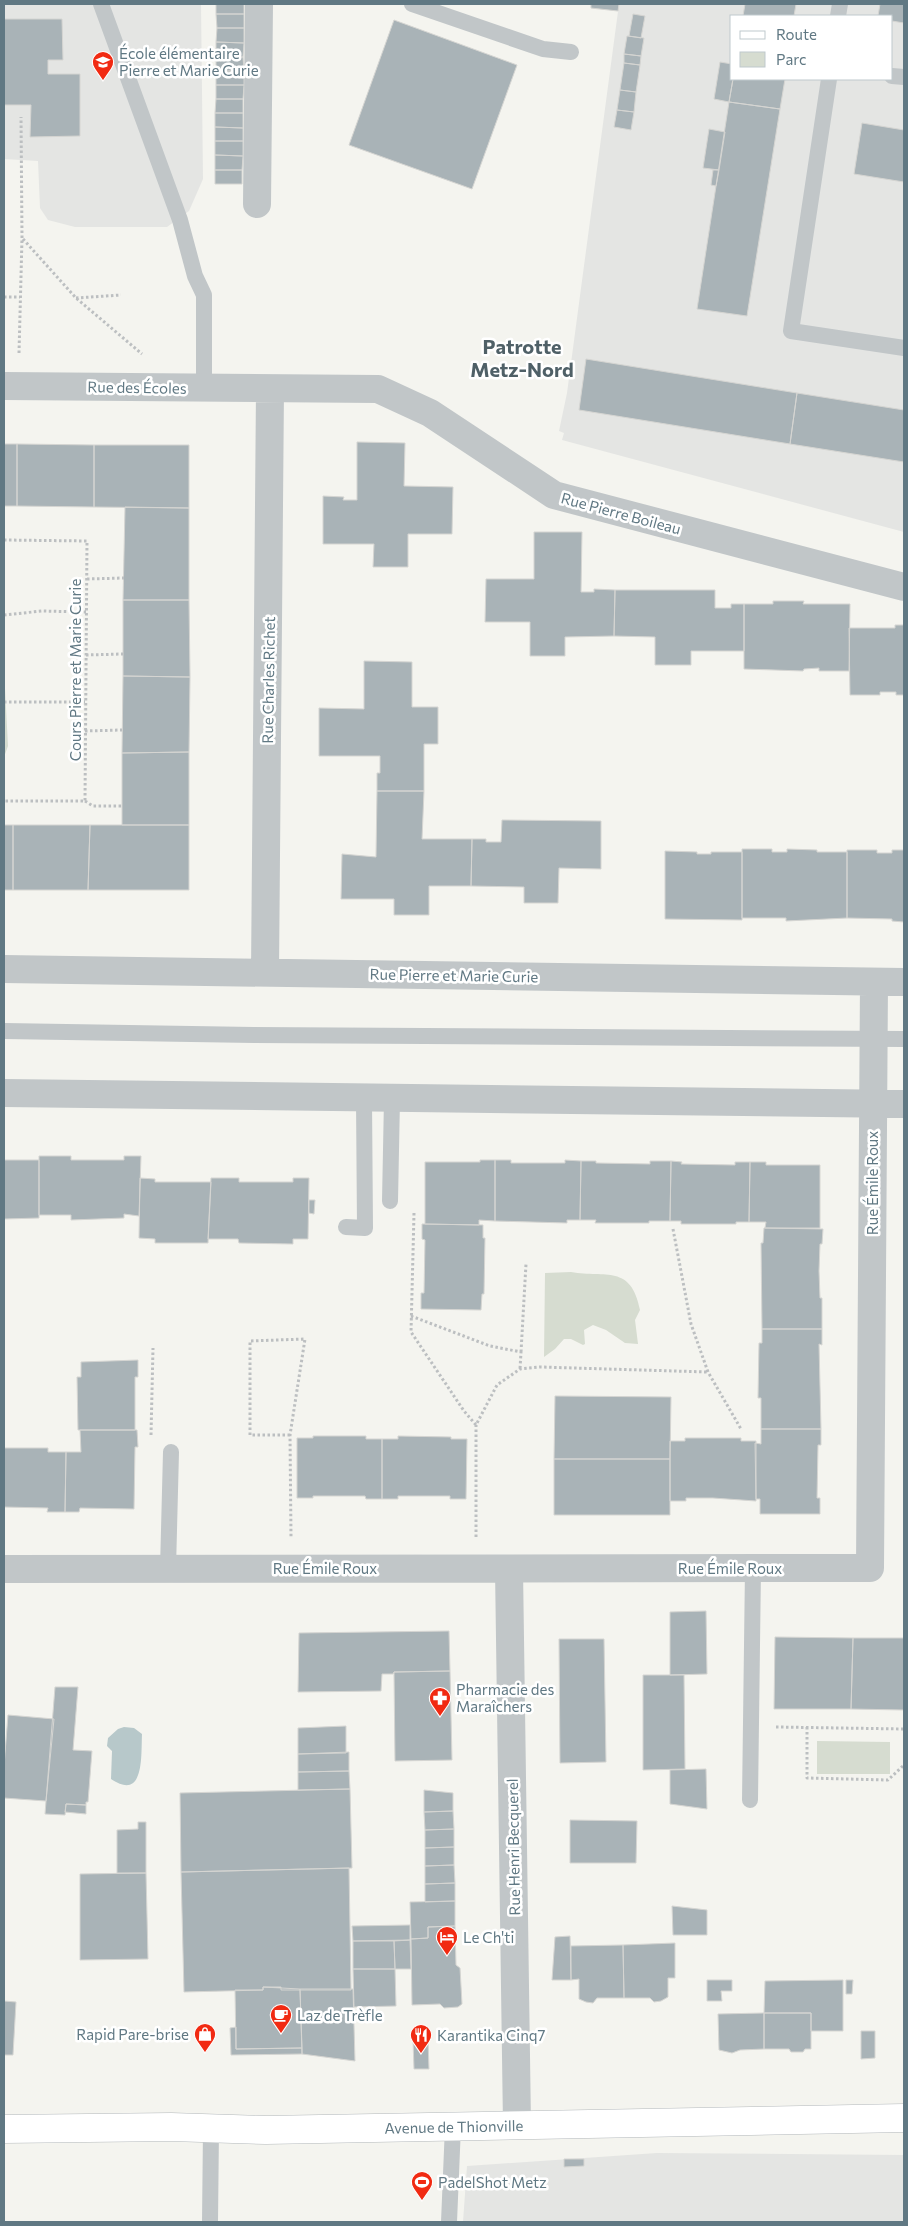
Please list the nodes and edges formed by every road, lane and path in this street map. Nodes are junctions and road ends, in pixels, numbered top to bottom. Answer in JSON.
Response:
{"nodes":[{"id":1,"x":101,"y":4,"type":"edge"},
{"id":2,"x":259,"y":4,"type":"edge"},
{"id":3,"x":412,"y":4,"type":"edge"},
{"id":4,"x":571,"y":52,"type":"dead end"},
{"id":5,"x":829,"y":80,"type":"edge"},
{"id":6,"x":21,"y":117,"type":"dead end"},
{"id":7,"x":257,"y":204,"type":"dead end"},
{"id":8,"x":22,"y":238,"type":"junction"},
{"id":9,"x":121,"y":295,"type":"dead end"},
{"id":10,"x":4,"y":297,"type":"edge"},
{"id":11,"x":20,"y":297,"type":"junction"},
{"id":12,"x":76,"y":298,"type":"junction"},
{"id":13,"x":904,"y":348,"type":"edge"},
{"id":14,"x":11,"y":386,"type":"edge"},
{"id":15,"x":147,"y":387,"type":"junction"},
{"id":16,"x":204,"y":388,"type":"junction"},
{"id":17,"x":270,"y":389,"type":"junction"},
{"id":18,"x":4,"y":540,"type":"edge"},
{"id":19,"x":87,"y":578,"type":"junction"},
{"id":20,"x":124,"y":578,"type":"dead end"},
{"id":21,"x":904,"y":587,"type":"edge"},
{"id":22,"x":86,"y":612,"type":"junction"},
{"id":23,"x":4,"y":615,"type":"edge"},
{"id":24,"x":123,"y":654,"type":"dead end"},
{"id":25,"x":86,"y":655,"type":"junction"},
{"id":26,"x":4,"y":702,"type":"edge"},
{"id":27,"x":85,"y":702,"type":"junction"},
{"id":28,"x":122,"y":730,"type":"dead end"},
{"id":29,"x":86,"y":731,"type":"junction"},
{"id":30,"x":4,"y":801,"type":"edge"},
{"id":31,"x":85,"y":801,"type":"junction"},
{"id":32,"x":122,"y":806,"type":"dead end"},
{"id":33,"x":4,"y":969,"type":"edge"},
{"id":34,"x":265,"y":972,"type":"junction"},
{"id":35,"x":874,"y":982,"type":"junction"},
{"id":36,"x":904,"y":982,"type":"edge"},
{"id":37,"x":4,"y":1031,"type":"edge"},
{"id":38,"x":904,"y":1039,"type":"edge"},
{"id":39,"x":873,"y":1040,"type":"junction"},
{"id":40,"x":4,"y":1093,"type":"edge"},
{"id":41,"x":392,"y":1098,"type":"junction"},
{"id":42,"x":364,"y":1099,"type":"junction"},
{"id":43,"x":873,"y":1104,"type":"junction"},
{"id":44,"x":904,"y":1104,"type":"edge"},
{"id":45,"x":390,"y":1201,"type":"dead end"},
{"id":46,"x":415,"y":1207,"type":"dead end"},
{"id":47,"x":346,"y":1227,"type":"dead end"},
{"id":48,"x":673,"y":1229,"type":"dead end"},
{"id":49,"x":526,"y":1264,"type":"dead end"},
{"id":50,"x":412,"y":1316,"type":"junction"},
{"id":51,"x":521,"y":1352,"type":"junction"},
{"id":52,"x":520,"y":1369,"type":"junction"},
{"id":53,"x":708,"y":1372,"type":"junction"},
{"id":54,"x":476,"y":1425,"type":"junction"},
{"id":55,"x":741,"y":1429,"type":"dead end"},
{"id":56,"x":290,"y":1435,"type":"junction"},
{"id":57,"x":171,"y":1452,"type":"dead end"},
{"id":58,"x":291,"y":1540,"type":"dead end"},
{"id":59,"x":4,"y":1568,"type":"edge"},
{"id":60,"x":472,"y":1568,"type":"junction"},
{"id":61,"x":509,"y":1568,"type":"junction"},
{"id":62,"x":754,"y":1568,"type":"junction"},
{"id":63,"x":168,"y":1569,"type":"junction"},
{"id":64,"x":751,"y":1727,"type":"junction"},
{"id":65,"x":807,"y":1728,"type":"junction"},
{"id":66,"x":904,"y":1729,"type":"edge"},
{"id":67,"x":904,"y":1765,"type":"edge"},
{"id":68,"x":750,"y":1800,"type":"dead end"},
{"id":69,"x":904,"y":2118,"type":"edge"},
{"id":70,"x":517,"y":2125,"type":"junction"},
{"id":71,"x":453,"y":2126,"type":"junction"},
{"id":72,"x":4,"y":2129,"type":"edge"},
{"id":73,"x":211,"y":2129,"type":"junction"},
{"id":74,"x":210,"y":2222,"type":"edge"},
{"id":75,"x":449,"y":2222,"type":"edge"}],
"edges":[{"from":1,"to":16,"type":"lane"},
{"from":2,"to":7,"type":"street"},
{"from":3,"to":4,"type":"lane"},
{"from":5,"to":13,"type":"lane"},
{"from":6,"to":8,"type":"path"},
{"from":8,"to":11,"type":"path"},
{"from":8,"to":12,"type":"path"},
{"from":9,"to":12,"type":"path"},
{"from":10,"to":11,"type":"path"},
{"from":11,"to":14,"type":"path"},
{"from":12,"to":15,"type":"path"},
{"from":14,"to":15,"type":"street","name":"Rue des Écoles"},
{"from":15,"to":16,"type":"street","name":"Rue des Écoles"},
{"from":16,"to":17,"type":"street","name":"Rue des Écoles"},
{"from":17,"to":21,"type":"street","name":"Rue Pierre Boileau"},
{"from":17,"to":34,"type":"street","name":"Rue Charles Richet"},
{"from":18,"to":19,"type":"path","name":"Cours Pierre et Marie Curie"},
{"from":19,"to":20,"type":"path"},
{"from":19,"to":22,"type":"path","name":"Cours Pierre et Marie Curie"},
{"from":22,"to":23,"type":"path"},
{"from":22,"to":25,"type":"path","name":"Cours Pierre et Marie Curie"},
{"from":24,"to":25,"type":"path"},
{"from":25,"to":27,"type":"path","name":"Cours Pierre et Marie Curie"},
{"from":26,"to":27,"type":"path"},
{"from":27,"to":29,"type":"path","name":"Cours Pierre et Marie Curie"},
{"from":28,"to":29,"type":"path"},
{"from":29,"to":31,"type":"path","name":"Cours Pierre et Marie Curie"},
{"from":30,"to":31,"type":"path"},
{"from":31,"to":32,"type":"path"},
{"from":33,"to":34,"type":"street","name":"Rue Pierre et Marie Curie"},
{"from":34,"to":35,"type":"street","name":"Rue Pierre et Marie Curie"},
{"from":35,"to":36,"type":"street","name":"Rue Pierre et Marie Curie"},
{"from":35,"to":39,"type":"street","name":"Rue Émile Roux"},
{"from":37,"to":39,"type":"lane"},
{"from":38,"to":39,"type":"lane"},
{"from":39,"to":43,"type":"street","name":"Rue Émile Roux"},
{"from":40,"to":42,"type":"street"},
{"from":41,"to":42,"type":"street"},
{"from":41,"to":43,"type":"street"},
{"from":41,"to":45,"type":"lane"},
{"from":42,"to":47,"type":"lane"},
{"from":43,"to":44,"type":"street"},
{"from":43,"to":62,"type":"street","name":"Rue Émile Roux"},
{"from":46,"to":50,"type":"path"},
{"from":48,"to":53,"type":"path"},
{"from":49,"to":51,"type":"path"},
{"from":50,"to":51,"type":"path"},
{"from":50,"to":54,"type":"path"},
{"from":51,"to":52,"type":"path"},
{"from":52,"to":53,"type":"path"},
{"from":52,"to":54,"type":"path"},
{"from":53,"to":55,"type":"path"},
{"from":54,"to":60,"type":"path"},
{"from":56,"to":56,"type":"path"},
{"from":56,"to":58,"type":"path"},
{"from":57,"to":63,"type":"lane"},
{"from":59,"to":63,"type":"street","name":"Rue Émile Roux"},
{"from":60,"to":61,"type":"street","name":"Rue Émile Roux"},
{"from":60,"to":63,"type":"street","name":"Rue Émile Roux"},
{"from":61,"to":62,"type":"street","name":"Rue Émile Roux"},
{"from":61,"to":70,"type":"street","name":"Rue Henri Becquerel"},
{"from":62,"to":64,"type":"lane"},
{"from":64,"to":65,"type":"path"},
{"from":64,"to":68,"type":"lane"},
{"from":65,"to":66,"type":"path"},
{"from":65,"to":67,"type":"path"},
{"from":69,"to":70,"type":"main road","name":"Avenue de Thionville"},
{"from":70,"to":71,"type":"main road","name":"Avenue de Thionville"},
{"from":71,"to":73,"type":"main road","name":"Avenue de Thionville"},
{"from":71,"to":75,"type":"lane"},
{"from":72,"to":73,"type":"main road","name":"Avenue de Thionville"},
{"from":73,"to":74,"type":"lane"}]}
